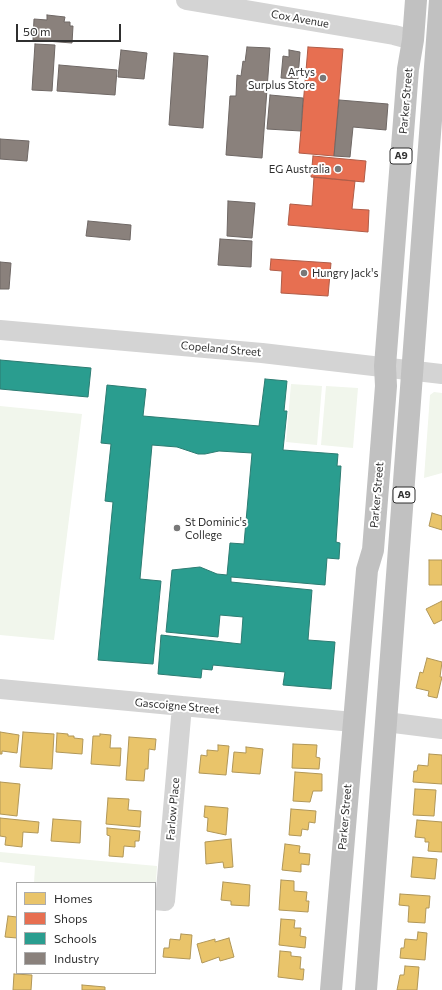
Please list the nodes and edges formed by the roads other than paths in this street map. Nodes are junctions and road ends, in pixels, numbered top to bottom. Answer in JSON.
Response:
{"nodes":[{"id":1,"x":186,"y":0,"type":"edge"},
{"id":2,"x":416,"y":0,"type":"edge"},
{"id":3,"x":440,"y":0,"type":"edge"},
{"id":4,"x":413,"y":40,"type":"junction"},
{"id":5,"x":439,"y":41,"type":"edge"},
{"id":6,"x":0,"y":330,"type":"edge"},
{"id":7,"x":385,"y":366,"type":"junction"},
{"id":8,"x":414,"y":370,"type":"junction"},
{"id":9,"x":442,"y":374,"type":"edge"},
{"id":10,"x":0,"y":688,"type":"edge"},
{"id":11,"x":182,"y":706,"type":"junction"},
{"id":12,"x":353,"y":722,"type":"junction"},
{"id":13,"x":386,"y":722,"type":"junction"},
{"id":14,"x":442,"y":729,"type":"edge"},
{"id":15,"x":156,"y":900,"type":"edge"},
{"id":16,"x":331,"y":990,"type":"edge"},
{"id":17,"x":366,"y":990,"type":"edge"}],
"edges":[{"from":1,"to":4,"type":"street","name":"Cox Avenue"},
{"from":2,"to":4,"type":"highway","name":"Parker Street","number":"A9"},
{"from":3,"to":5,"type":"highway","number":"A9"},
{"from":4,"to":7,"type":"highway","name":"Parker Street","number":"A9"},
{"from":5,"to":8,"type":"highway","number":"A9"},
{"from":6,"to":7,"type":"street","name":"Copeland Street"},
{"from":7,"to":8,"type":"street","name":"Copeland Street"},
{"from":7,"to":12,"type":"highway","name":"Parker Street","number":"A9"},
{"from":8,"to":9,"type":"street","name":"Copeland Street"},
{"from":8,"to":13,"type":"highway","number":"A9"},
{"from":10,"to":11,"type":"street","name":"Gascoigne Street"},
{"from":11,"to":12,"type":"street","name":"Gascoigne Street"},
{"from":11,"to":15,"type":"street","name":"Farlow Place"},
{"from":12,"to":16,"type":"highway","name":"Parker Street","number":"A9"},
{"from":13,"to":14,"type":"street"},
{"from":13,"to":17,"type":"highway","number":"A9"}]}
